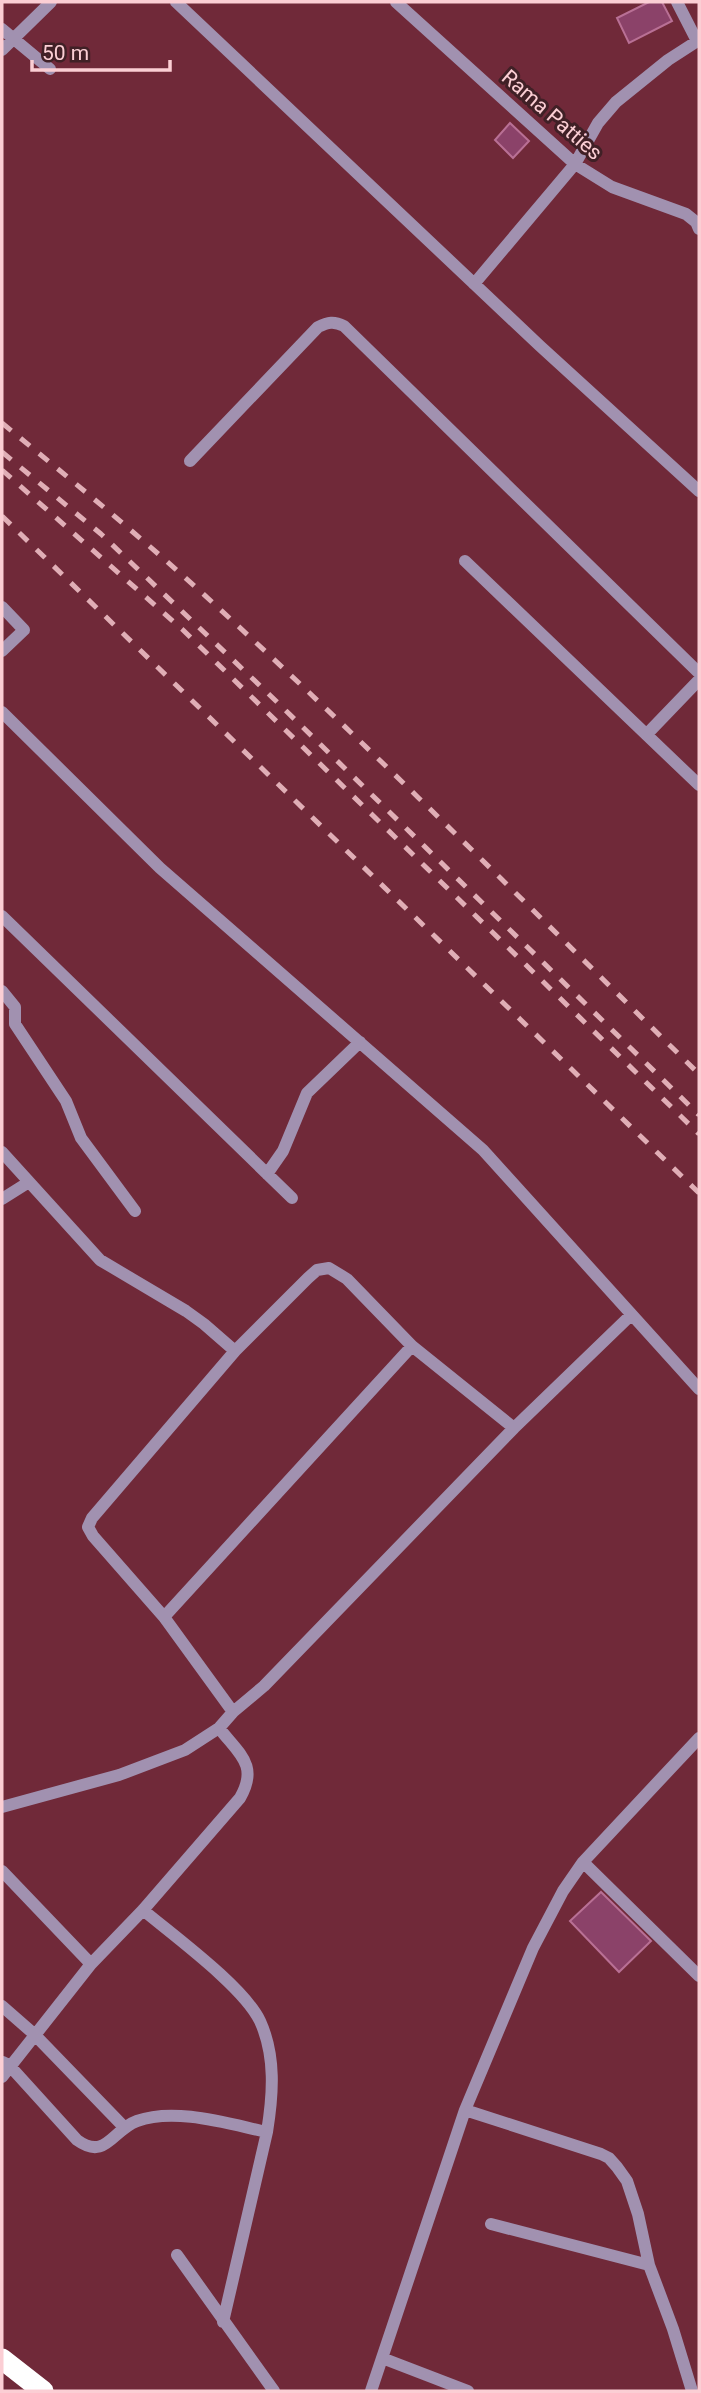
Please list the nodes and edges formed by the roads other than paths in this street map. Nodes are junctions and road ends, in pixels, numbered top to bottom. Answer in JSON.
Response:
{"nodes":[{"id":1,"x":51,"y":2,"type":"edge"},
{"id":2,"x":176,"y":2,"type":"edge"},
{"id":3,"x":396,"y":2,"type":"edge"},
{"id":4,"x":677,"y":2,"type":"edge"},
{"id":5,"x":2,"y":29,"type":"edge"},
{"id":6,"x":13,"y":38,"type":"junction"},
{"id":7,"x":698,"y":41,"type":"edge"},
{"id":8,"x":2,"y":50,"type":"edge"},
{"id":9,"x":50,"y":69,"type":"dead end"},
{"id":10,"x":575,"y":164,"type":"junction"},
{"id":11,"x":698,"y":220,"type":"edge"},
{"id":12,"x":474,"y":284,"type":"junction"},
{"id":13,"x":190,"y":461,"type":"dead end"},
{"id":14,"x":699,"y":491,"type":"edge"},
{"id":15,"x":465,"y":561,"type":"dead end"},
{"id":16,"x":2,"y":607,"type":"edge"},
{"id":17,"x":2,"y":651,"type":"edge"},
{"id":18,"x":699,"y":673,"type":"edge"},
{"id":19,"x":699,"y":680,"type":"edge"},
{"id":20,"x":2,"y":712,"type":"edge"},
{"id":21,"x":646,"y":734,"type":"junction"},
{"id":22,"x":699,"y":785,"type":"edge"},
{"id":23,"x":2,"y":916,"type":"edge"},
{"id":24,"x":2,"y":990,"type":"edge"},
{"id":25,"x":360,"y":1042,"type":"junction"},
{"id":26,"x":2,"y":1152,"type":"edge"},
{"id":27,"x":267,"y":1174,"type":"junction"},
{"id":28,"x":29,"y":1182,"type":"junction"},
{"id":29,"x":292,"y":1198,"type":"dead end"},
{"id":30,"x":2,"y":1199,"type":"edge"},
{"id":31,"x":135,"y":1212,"type":"dead end"},
{"id":32,"x":631,"y":1315,"type":"junction"},
{"id":33,"x":412,"y":1346,"type":"junction"},
{"id":34,"x":235,"y":1351,"type":"junction"},
{"id":35,"x":699,"y":1389,"type":"edge"},
{"id":36,"x":514,"y":1428,"type":"junction"},
{"id":37,"x":164,"y":1617,"type":"junction"},
{"id":38,"x":233,"y":1712,"type":"junction"},
{"id":39,"x":219,"y":1728,"type":"junction"},
{"id":40,"x":699,"y":1738,"type":"edge"},
{"id":41,"x":2,"y":1807,"type":"edge"},
{"id":42,"x":583,"y":1862,"type":"junction"},
{"id":43,"x":2,"y":1871,"type":"edge"},
{"id":44,"x":143,"y":1910,"type":"junction"},
{"id":45,"x":91,"y":1964,"type":"junction"},
{"id":46,"x":699,"y":1976,"type":"edge"},
{"id":47,"x":2,"y":2006,"type":"edge"},
{"id":48,"x":34,"y":2034,"type":"junction"},
{"id":49,"x":4,"y":2068,"type":"edge"},
{"id":50,"x":465,"y":2110,"type":"junction"},
{"id":51,"x":124,"y":2127,"type":"junction"},
{"id":52,"x":267,"y":2132,"type":"junction"},
{"id":53,"x":491,"y":2224,"type":"dead end"},
{"id":54,"x":177,"y":2255,"type":"dead end"},
{"id":55,"x":649,"y":2265,"type":"junction"},
{"id":56,"x":223,"y":2322,"type":"junction"},
{"id":57,"x":382,"y":2358,"type":"junction"},
{"id":58,"x":2,"y":2359,"type":"edge"},
{"id":59,"x":43,"y":2391,"type":"edge"},
{"id":60,"x":274,"y":2391,"type":"edge"},
{"id":61,"x":371,"y":2391,"type":"edge"},
{"id":62,"x":468,"y":2391,"type":"edge"},
{"id":63,"x":692,"y":2391,"type":"edge"}],
"edges":[{"from":1,"to":6,"type":"street"},
{"from":2,"to":12,"type":"street"},
{"from":3,"to":10,"type":"street","name":"Rama Patties"},
{"from":4,"to":7,"type":"street"},
{"from":5,"to":6,"type":"street"},
{"from":6,"to":8,"type":"street"},
{"from":6,"to":9,"type":"street"},
{"from":7,"to":10,"type":"street"},
{"from":10,"to":11,"type":"street","name":"Rama Patties"},
{"from":10,"to":12,"type":"street"},
{"from":12,"to":14,"type":"street"},
{"from":13,"to":18,"type":"street"},
{"from":15,"to":21,"type":"street"},
{"from":16,"to":17,"type":"street"},
{"from":19,"to":21,"type":"street"},
{"from":20,"to":25,"type":"street"},
{"from":21,"to":22,"type":"street"},
{"from":23,"to":27,"type":"street"},
{"from":24,"to":31,"type":"street"},
{"from":25,"to":27,"type":"street"},
{"from":25,"to":32,"type":"street"},
{"from":26,"to":28,"type":"street"},
{"from":27,"to":29,"type":"street"},
{"from":28,"to":30,"type":"street"},
{"from":28,"to":34,"type":"street"},
{"from":32,"to":35,"type":"street"},
{"from":32,"to":36,"type":"street"},
{"from":33,"to":34,"type":"street"},
{"from":33,"to":36,"type":"street"},
{"from":33,"to":37,"type":"street"},
{"from":34,"to":37,"type":"street"},
{"from":36,"to":38,"type":"street"},
{"from":37,"to":38,"type":"street"},
{"from":38,"to":39,"type":"street"},
{"from":39,"to":41,"type":"street"},
{"from":39,"to":44,"type":"street"},
{"from":40,"to":42,"type":"street"},
{"from":42,"to":46,"type":"street"},
{"from":42,"to":50,"type":"street"},
{"from":43,"to":45,"type":"street"},
{"from":44,"to":45,"type":"street"},
{"from":44,"to":52,"type":"street"},
{"from":45,"to":48,"type":"street"},
{"from":47,"to":48,"type":"street"},
{"from":48,"to":49,"type":"street"},
{"from":48,"to":51,"type":"street"},
{"from":49,"to":51,"type":"street"},
{"from":50,"to":55,"type":"street"},
{"from":50,"to":57,"type":"street"},
{"from":51,"to":52,"type":"street"},
{"from":52,"to":56,"type":"street"},
{"from":53,"to":55,"type":"street"},
{"from":54,"to":56,"type":"street"},
{"from":55,"to":63,"type":"street"},
{"from":56,"to":60,"type":"street"},
{"from":57,"to":61,"type":"street"},
{"from":57,"to":62,"type":"street"},
{"from":58,"to":59,"type":"highway"}]}
